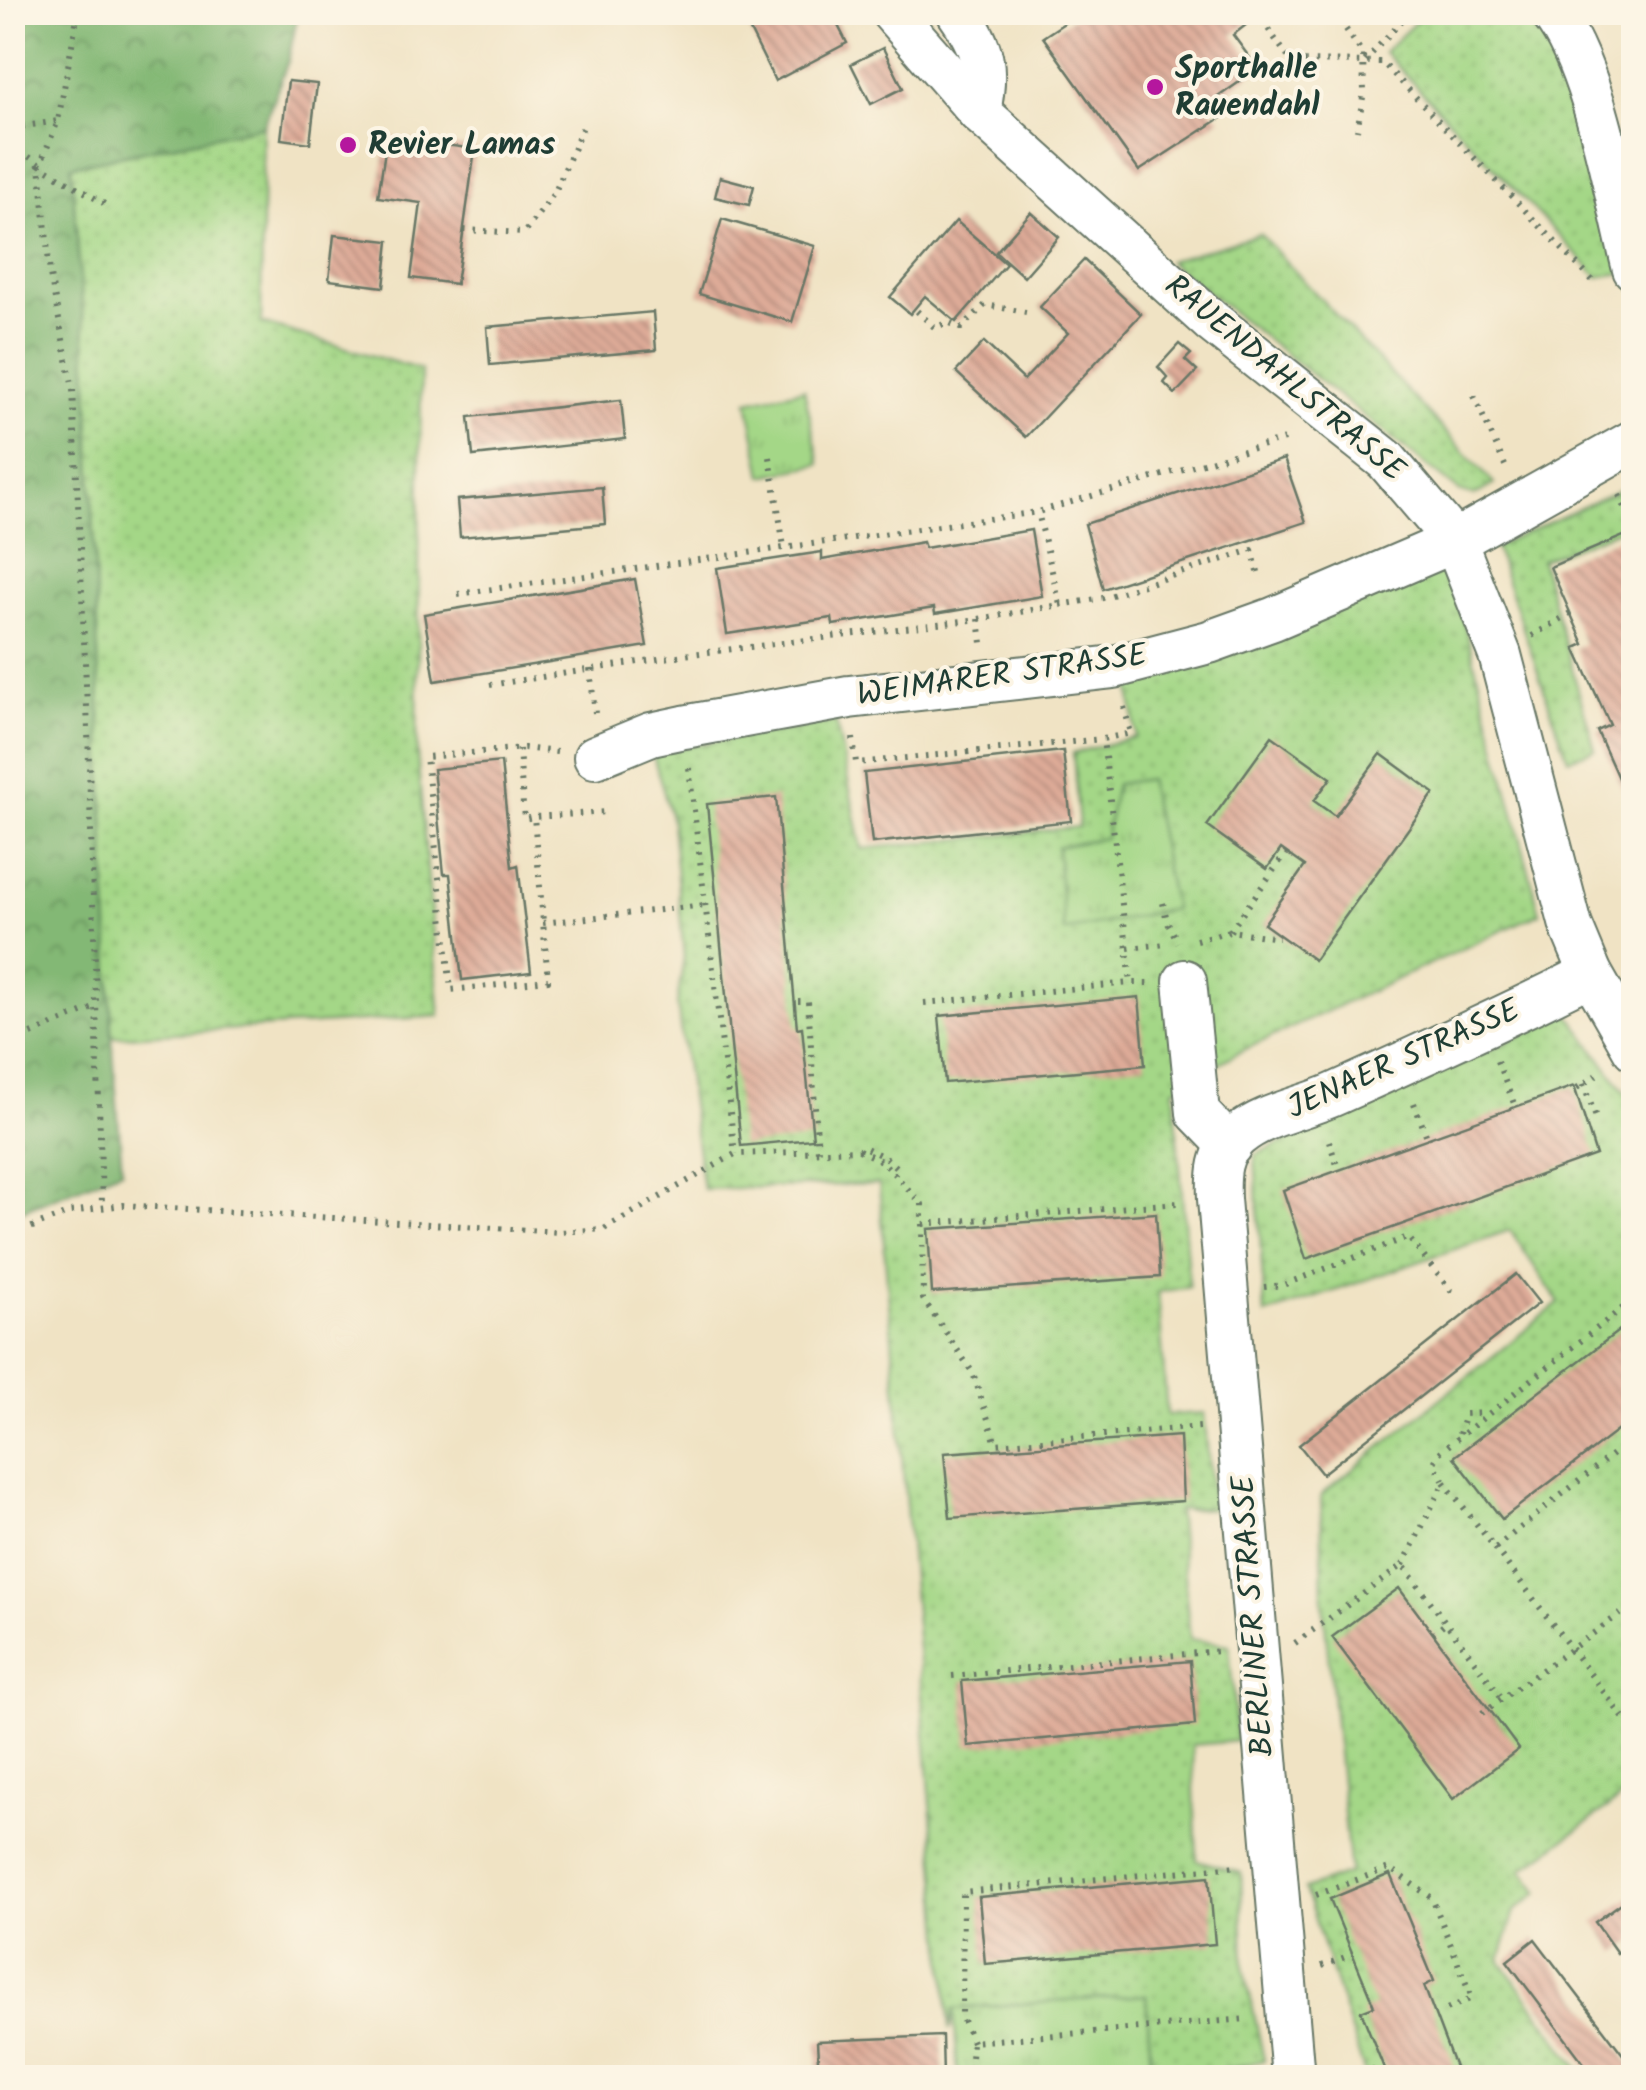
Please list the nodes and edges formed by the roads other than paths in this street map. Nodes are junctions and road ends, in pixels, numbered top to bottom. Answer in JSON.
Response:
{"nodes":[{"id":1,"x":892,"y":12,"type":"edge"},
{"id":2,"x":958,"y":12,"type":"edge"},
{"id":3,"x":1551,"y":12,"type":"edge"},
{"id":4,"x":979,"y":112,"type":"junction"},
{"id":5,"x":1621,"y":276,"type":"edge"},
{"id":6,"x":1634,"y":441,"type":"edge"},
{"id":7,"x":1455,"y":541,"type":"junction"},
{"id":8,"x":595,"y":757,"type":"road end"},
{"id":9,"x":1592,"y":974,"type":"junction"},
{"id":10,"x":1185,"y":981,"type":"road end"},
{"id":11,"x":1634,"y":1050,"type":"edge"},
{"id":12,"x":1226,"y":1150,"type":"junction"},
{"id":13,"x":1292,"y":2078,"type":"edge"}],
"edges":[{"from":1,"to":4,"type":"street","name":"RAUENDAHLSTRASSE"},
{"from":2,"to":4,"type":"street"},
{"from":3,"to":5,"type":"street"},
{"from":4,"to":7,"type":"street","name":"RAUENDAHLSTRASSE"},
{"from":6,"to":7,"type":"street","name":"WEIMARER STRASSE"},
{"from":7,"to":8,"type":"street","name":"WEIMARER STRASSE"},
{"from":7,"to":9,"type":"street","name":"RAUENDAHLSTRASSE"},
{"from":9,"to":11,"type":"street","name":"RAUENDAHLSTRASSE"},
{"from":9,"to":12,"type":"street","name":"JENAER STRASSE"},
{"from":10,"to":12,"type":"street"},
{"from":12,"to":13,"type":"street","name":"BERLINER STRASSE"}]}
